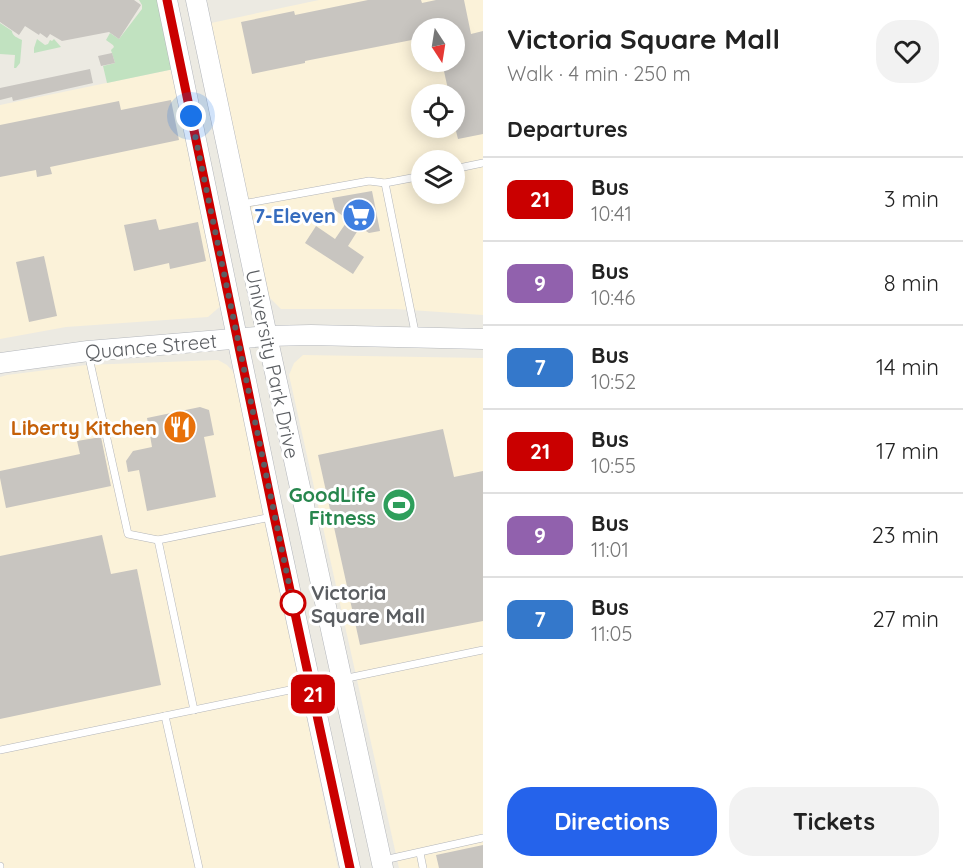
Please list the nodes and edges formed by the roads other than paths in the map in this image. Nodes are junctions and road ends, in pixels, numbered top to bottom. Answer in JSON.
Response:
{"nodes":[{"id":1,"x":167,"y":0,"type":"edge"},
{"id":2,"x":196,"y":0,"type":"edge"},
{"id":3,"x":200,"y":158,"type":"junction"},
{"id":4,"x":483,"y":163,"type":"edge"},
{"id":5,"x":465,"y":167,"type":"edge"},
{"id":6,"x":232,"y":170,"type":"junction"},
{"id":7,"x":411,"y":178,"type":"edge"},
{"id":8,"x":385,"y":183,"type":"junction"},
{"id":9,"x":239,"y":204,"type":"junction"},
{"id":10,"x":267,"y":336,"type":"junction"},
{"id":11,"x":416,"y":337,"type":"junction"},
{"id":12,"x":238,"y":339,"type":"junction"},
{"id":13,"x":483,"y":339,"type":"edge"},
{"id":14,"x":88,"y":351,"type":"junction"},
{"id":15,"x":0,"y":363,"type":"edge"},
{"id":16,"x":274,"y":516,"type":"junction"},
{"id":17,"x":158,"y":540,"type":"junction"},
{"id":18,"x":483,"y":650,"type":"edge"},
{"id":19,"x":342,"y":679,"type":"junction"},
{"id":20,"x":311,"y":685,"type":"junction"},
{"id":21,"x":194,"y":710,"type":"junction"},
{"id":22,"x":165,"y":717,"type":"junction"},
{"id":23,"x":0,"y":750,"type":"edge"},
{"id":24,"x":483,"y":838,"type":"edge"},
{"id":25,"x":420,"y":853,"type":"junction"},
{"id":26,"x":383,"y":864,"type":"edge"},
{"id":27,"x":199,"y":868,"type":"edge"},
{"id":28,"x":350,"y":868,"type":"edge"},
{"id":29,"x":423,"y":868,"type":"edge"}],
"edges":[{"from":1,"to":3,"type":"street","name":"University Park Drive"},
{"from":2,"to":6,"type":"street","name":"University Park Drive"},
{"from":3,"to":6,"type":"street"},
{"from":3,"to":12,"type":"street","name":"University Park Drive"},
{"from":4,"to":5,"type":"lane"},
{"from":6,"to":9,"type":"street","name":"University Park Drive"},
{"from":7,"to":8,"type":"lane"},
{"from":8,"to":9,"type":"lane"},
{"from":8,"to":11,"type":"lane"},
{"from":9,"to":10,"type":"street","name":"University Park Drive"},
{"from":10,"to":11,"type":"street","name":"Quance Street"},
{"from":10,"to":12,"type":"street","name":"Quance Street"},
{"from":10,"to":19,"type":"street","name":"University Park Drive"},
{"from":11,"to":13,"type":"street","name":"Quance Street"},
{"from":12,"to":14,"type":"street","name":"Quance Street"},
{"from":12,"to":16,"type":"street","name":"University Park Drive"},
{"from":14,"to":15,"type":"street","name":"Quance Street"},
{"from":14,"to":17,"type":"lane"},
{"from":16,"to":17,"type":"lane"},
{"from":16,"to":20,"type":"street","name":"University Park Drive"},
{"from":17,"to":21,"type":"lane"},
{"from":18,"to":19,"type":"lane"},
{"from":19,"to":20,"type":"lane"},
{"from":19,"to":26,"type":"street","name":"University Park Drive"},
{"from":20,"to":21,"type":"lane"},
{"from":20,"to":28,"type":"street","name":"University Park Drive"},
{"from":21,"to":22,"type":"lane"},
{"from":22,"to":23,"type":"lane"},
{"from":22,"to":27,"type":"lane"},
{"from":24,"to":25,"type":"lane"},
{"from":25,"to":26,"type":"lane"},
{"from":25,"to":29,"type":"lane"}]}
